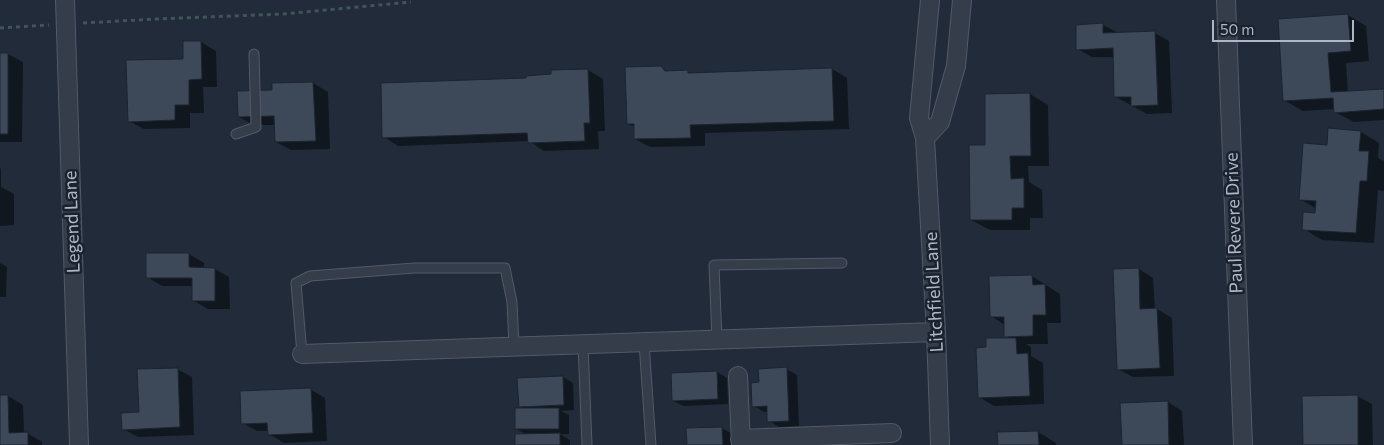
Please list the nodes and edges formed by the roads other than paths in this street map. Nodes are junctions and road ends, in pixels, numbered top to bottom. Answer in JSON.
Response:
{"nodes":[{"id":1,"x":65,"y":0,"type":"edge"},
{"id":2,"x":930,"y":0,"type":"edge"},
{"id":3,"x":962,"y":0,"type":"edge"},
{"id":4,"x":1226,"y":0,"type":"edge"},
{"id":5,"x":254,"y":54,"type":"dead end"},
{"id":6,"x":236,"y":134,"type":"dead end"},
{"id":7,"x":925,"y":138,"type":"junction"},
{"id":8,"x":842,"y":263,"type":"dead end"},
{"id":9,"x":936,"y":332,"type":"junction"},
{"id":10,"x":717,"y":340,"type":"junction"},
{"id":11,"x":644,"y":342,"type":"junction"},
{"id":12,"x":583,"y":344,"type":"junction"},
{"id":13,"x":514,"y":347,"type":"junction"},
{"id":14,"x":302,"y":354,"type":"joint"},
{"id":15,"x":738,"y":376,"type":"dead end"},
{"id":16,"x":892,"y":433,"type":"dead end"},
{"id":17,"x":740,"y":442,"type":"edge"},
{"id":18,"x":79,"y":445,"type":"edge"},
{"id":19,"x":587,"y":445,"type":"edge"},
{"id":20,"x":650,"y":445,"type":"edge"},
{"id":21,"x":940,"y":445,"type":"edge"},
{"id":22,"x":1243,"y":445,"type":"edge"}],
"edges":[{"from":1,"to":18,"type":"street","name":"Legend Lane"},
{"from":2,"to":7,"type":"street","name":"Litchfield Lane"},
{"from":3,"to":7,"type":"street"},
{"from":4,"to":22,"type":"street","name":"Paul Revere Drive"},
{"from":5,"to":6,"type":"lane"},
{"from":7,"to":9,"type":"street","name":"Litchfield Lane"},
{"from":8,"to":10,"type":"lane"},
{"from":9,"to":10,"type":"street"},
{"from":9,"to":21,"type":"street","name":"Litchfield Lane"},
{"from":10,"to":11,"type":"street"},
{"from":11,"to":12,"type":"street"},
{"from":11,"to":20,"type":"lane"},
{"from":12,"to":13,"type":"street"},
{"from":12,"to":19,"type":"lane"},
{"from":13,"to":14,"type":"street"},
{"from":13,"to":14,"type":"lane"},
{"from":15,"to":17,"type":"street"},
{"from":16,"to":17,"type":"street"}]}
